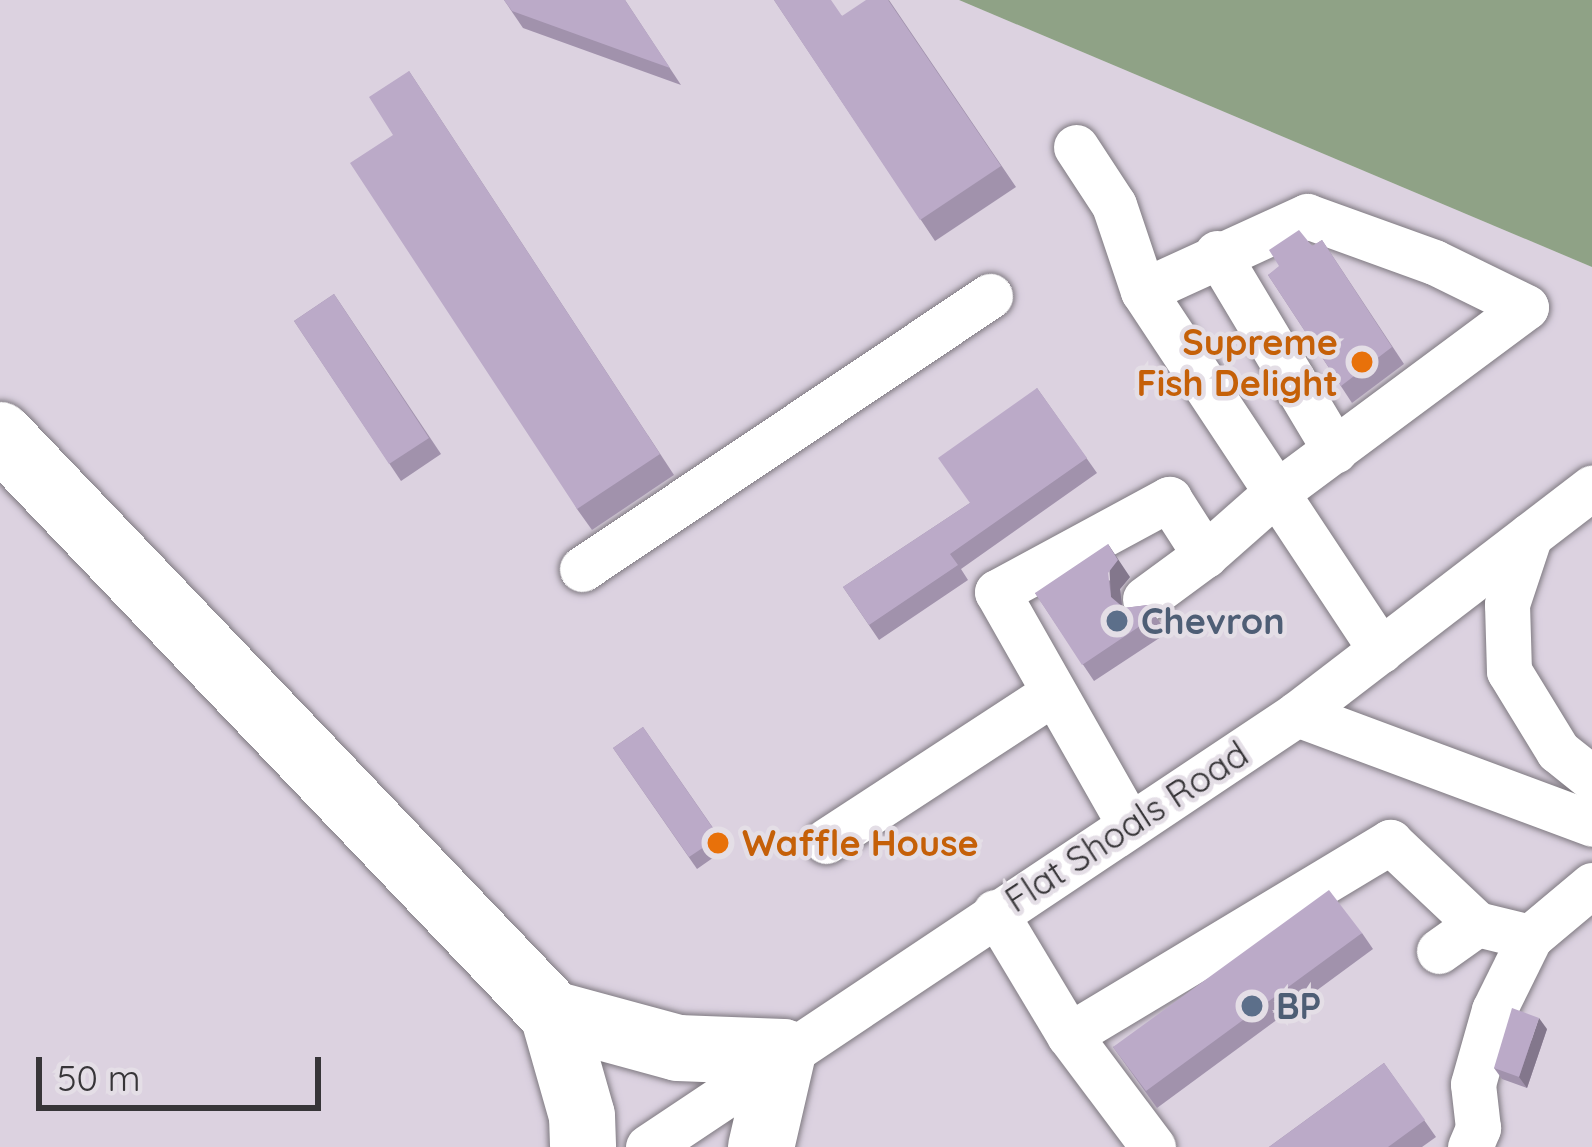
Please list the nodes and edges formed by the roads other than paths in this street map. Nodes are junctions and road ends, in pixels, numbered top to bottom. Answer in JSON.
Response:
{"nodes":[{"id":1,"x":1076,"y":147,"type":"dead end"},
{"id":2,"x":1217,"y":253,"type":"junction"},
{"id":3,"x":1143,"y":291,"type":"junction"},
{"id":4,"x":990,"y":296,"type":"dead end"},
{"id":5,"x":0,"y":435,"type":"edge"},
{"id":6,"x":1335,"y":450,"type":"junction"},
{"id":7,"x":1592,"y":488,"type":"edge"},
{"id":8,"x":1273,"y":495,"type":"junction"},
{"id":9,"x":1530,"y":535,"type":"junction"},
{"id":10,"x":1205,"y":555,"type":"junction"},
{"id":11,"x":582,"y":569,"type":"dead end"},
{"id":12,"x":1145,"y":599,"type":"dead end"},
{"id":13,"x":1381,"y":650,"type":"junction"},
{"id":14,"x":1055,"y":670,"type":"junction"},
{"id":15,"x":1297,"y":714,"type":"junction"},
{"id":16,"x":1592,"y":778,"type":"edge"},
{"id":17,"x":1129,"y":824,"type":"junction"},
{"id":18,"x":1592,"y":824,"type":"edge"},
{"id":19,"x":826,"y":841,"type":"dead end"},
{"id":20,"x":1592,"y":885,"type":"edge"},
{"id":21,"x":994,"y":912,"type":"junction"},
{"id":22,"x":1477,"y":924,"type":"junction"},
{"id":23,"x":1530,"y":937,"type":"junction"},
{"id":24,"x":1439,"y":951,"type":"dead end"},
{"id":25,"x":553,"y":1014,"type":"junction"},
{"id":26,"x":1069,"y":1035,"type":"junction"},
{"id":27,"x":783,"y":1052,"type":"junction"},
{"id":28,"x":583,"y":1147,"type":"edge"},
{"id":29,"x":648,"y":1147,"type":"edge"},
{"id":30,"x":761,"y":1147,"type":"edge"},
{"id":31,"x":1153,"y":1147,"type":"edge"},
{"id":32,"x":1470,"y":1147,"type":"edge"}],
"edges":[{"from":1,"to":3,"type":"street"},
{"from":2,"to":3,"type":"street"},
{"from":2,"to":6,"type":"street"},
{"from":2,"to":6,"type":"street"},
{"from":3,"to":8,"type":"street"},
{"from":4,"to":11,"type":"street"},
{"from":5,"to":25,"type":"highway"},
{"from":6,"to":8,"type":"street"},
{"from":7,"to":9,"type":"street","name":"Flat Shoals Road"},
{"from":8,"to":10,"type":"street"},
{"from":8,"to":13,"type":"street"},
{"from":9,"to":13,"type":"street","name":"Flat Shoals Road"},
{"from":9,"to":16,"type":"street"},
{"from":10,"to":12,"type":"street"},
{"from":10,"to":14,"type":"street"},
{"from":13,"to":15,"type":"street","name":"Flat Shoals Road"},
{"from":14,"to":17,"type":"street"},
{"from":14,"to":19,"type":"street"},
{"from":15,"to":17,"type":"street","name":"Flat Shoals Road"},
{"from":15,"to":18,"type":"street"},
{"from":17,"to":21,"type":"street","name":"Flat Shoals Road"},
{"from":20,"to":23,"type":"street"},
{"from":21,"to":26,"type":"street"},
{"from":21,"to":27,"type":"street","name":"Flat Shoals Road"},
{"from":22,"to":23,"type":"street"},
{"from":22,"to":24,"type":"street"},
{"from":22,"to":26,"type":"street"},
{"from":23,"to":32,"type":"street"},
{"from":25,"to":27,"type":"highway"},
{"from":25,"to":28,"type":"highway"},
{"from":26,"to":31,"type":"street"},
{"from":27,"to":29,"type":"street","name":"Flat Shoals Road"},
{"from":27,"to":30,"type":"highway"}]}
